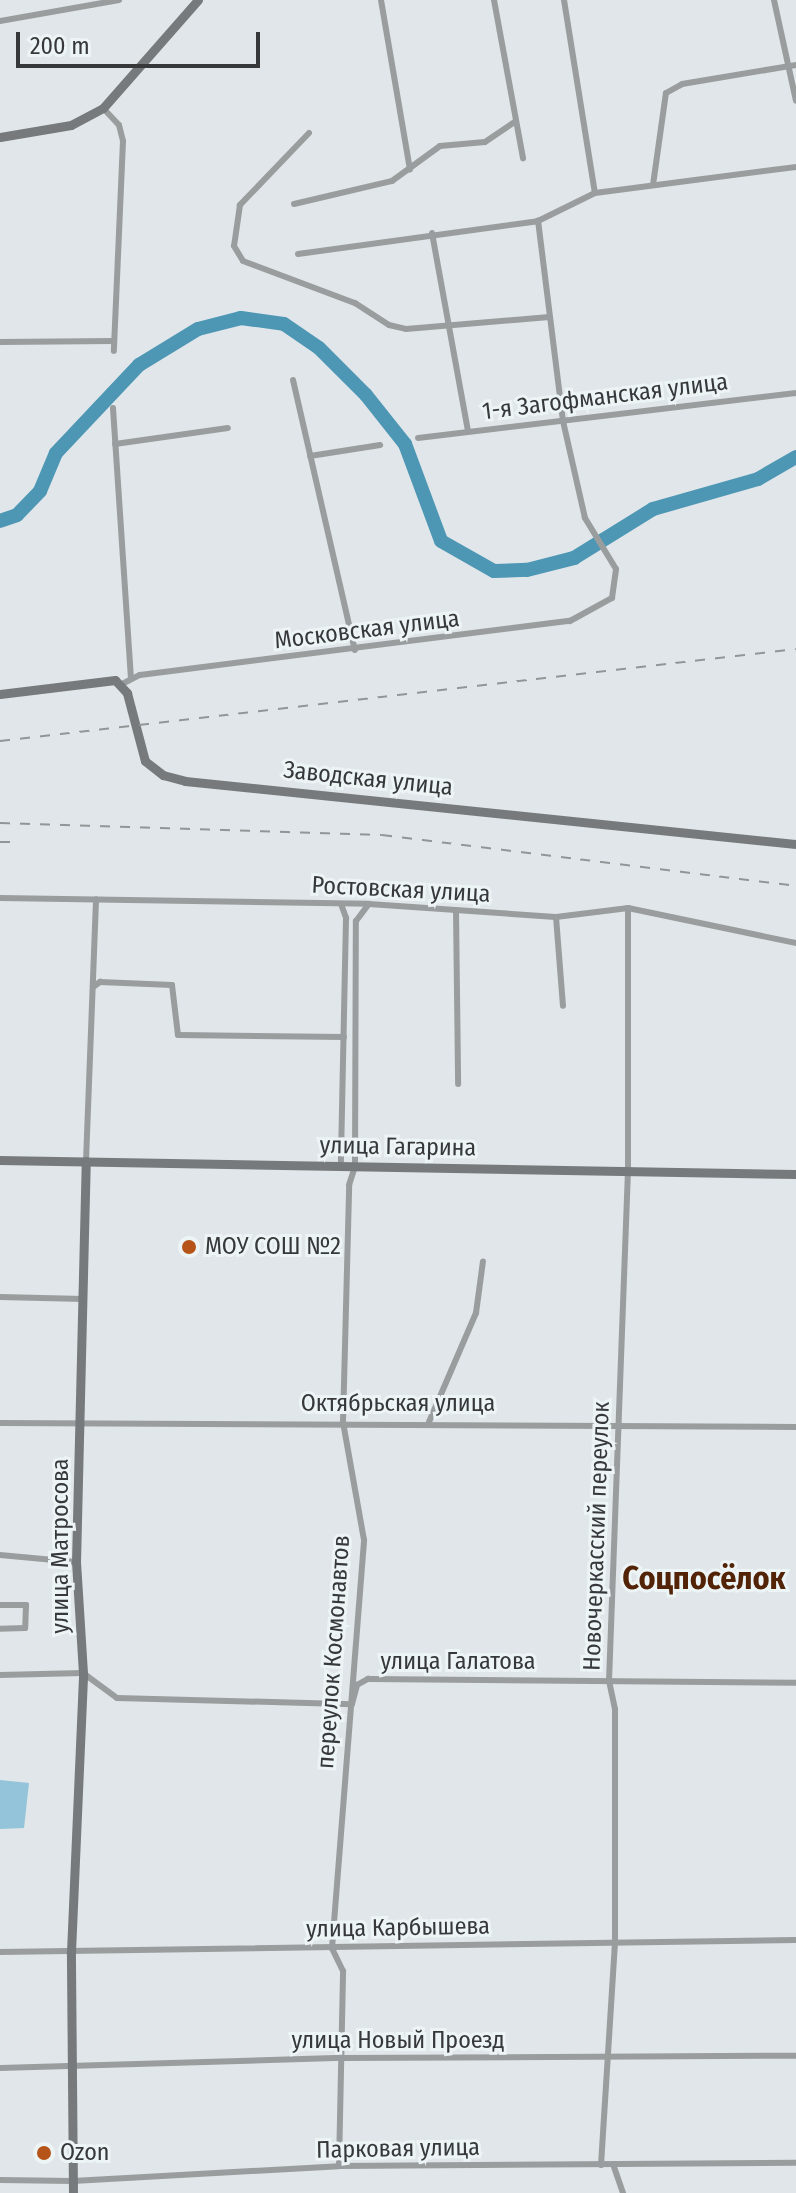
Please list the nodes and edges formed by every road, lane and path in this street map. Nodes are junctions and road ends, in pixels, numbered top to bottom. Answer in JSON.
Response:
{"nodes":[{"id":1,"x":119,"y":0,"type":"edge"},
{"id":2,"x":198,"y":0,"type":"edge"},
{"id":3,"x":381,"y":0,"type":"edge"},
{"id":4,"x":494,"y":0,"type":"edge"},
{"id":5,"x":564,"y":0,"type":"edge"},
{"id":6,"x":774,"y":0,"type":"edge"},
{"id":7,"x":0,"y":21,"type":"edge"},
{"id":8,"x":792,"y":66,"type":"edge"},
{"id":9,"x":796,"y":101,"type":"edge"},
{"id":10,"x":103,"y":108,"type":"junction"},
{"id":11,"x":516,"y":121,"type":"junction"},
{"id":12,"x":309,"y":133,"type":"dead end"},
{"id":13,"x":0,"y":137,"type":"edge"},
{"id":14,"x":523,"y":158,"type":"dead end"},
{"id":15,"x":796,"y":167,"type":"edge"},
{"id":16,"x":410,"y":170,"type":"junction"},
{"id":17,"x":653,"y":185,"type":"junction"},
{"id":18,"x":595,"y":193,"type":"junction"},
{"id":19,"x":294,"y":204,"type":"dead end"},
{"id":20,"x":538,"y":221,"type":"junction"},
{"id":21,"x":432,"y":233,"type":"junction"},
{"id":22,"x":298,"y":254,"type":"dead end"},
{"id":23,"x":550,"y":317,"type":"junction"},
{"id":24,"x":449,"y":324,"type":"junction"},
{"id":25,"x":114,"y":341,"type":"junction"},
{"id":26,"x":0,"y":342,"type":"edge"},
{"id":27,"x":114,"y":351,"type":"dead end"},
{"id":28,"x":293,"y":380,"type":"dead end"},
{"id":29,"x":796,"y":393,"type":"edge"},
{"id":30,"x":113,"y":408,"type":"dead end"},
{"id":31,"x":563,"y":421,"type":"junction"},
{"id":32,"x":228,"y":428,"type":"dead end"},
{"id":33,"x":468,"y":432,"type":"junction"},
{"id":34,"x":418,"y":438,"type":"dead end"},
{"id":35,"x":115,"y":444,"type":"junction"},
{"id":36,"x":380,"y":445,"type":"dead end"},
{"id":37,"x":310,"y":456,"type":"junction"},
{"id":38,"x":355,"y":650,"type":"junction"},
{"id":39,"x":131,"y":677,"type":"junction"},
{"id":40,"x":122,"y":684,"type":"junction"},
{"id":41,"x":0,"y":694,"type":"edge"},
{"id":42,"x":796,"y":844,"type":"edge"},
{"id":43,"x":0,"y":898,"type":"edge"},
{"id":44,"x":96,"y":899,"type":"junction"},
{"id":45,"x":341,"y":904,"type":"junction"},
{"id":46,"x":369,"y":904,"type":"junction"},
{"id":47,"x":628,"y":908,"type":"junction"},
{"id":48,"x":456,"y":910,"type":"junction"},
{"id":49,"x":556,"y":917,"type":"junction"},
{"id":50,"x":796,"y":943,"type":"edge"},
{"id":51,"x":93,"y":987,"type":"junction"},
{"id":52,"x":563,"y":1006,"type":"dead end"},
{"id":53,"x":344,"y":1037,"type":"junction"},
{"id":54,"x":458,"y":1084,"type":"dead end"},
{"id":55,"x":0,"y":1160,"type":"edge"},
{"id":56,"x":86,"y":1161,"type":"junction"},
{"id":57,"x":341,"y":1166,"type":"junction"},
{"id":58,"x":355,"y":1166,"type":"junction"},
{"id":59,"x":628,"y":1171,"type":"junction"},
{"id":60,"x":796,"y":1174,"type":"edge"},
{"id":61,"x":483,"y":1261,"type":"dead end"},
{"id":62,"x":0,"y":1297,"type":"edge"},
{"id":63,"x":84,"y":1299,"type":"junction"},
{"id":64,"x":82,"y":1422,"type":"junction"},
{"id":65,"x":343,"y":1422,"type":"junction"},
{"id":66,"x":429,"y":1422,"type":"junction"},
{"id":67,"x":0,"y":1423,"type":"edge"},
{"id":68,"x":619,"y":1424,"type":"junction"},
{"id":69,"x":796,"y":1427,"type":"edge"},
{"id":70,"x":0,"y":1555,"type":"edge"},
{"id":71,"x":76,"y":1562,"type":"junction"},
{"id":72,"x":0,"y":1605,"type":"edge"},
{"id":73,"x":0,"y":1629,"type":"edge"},
{"id":74,"x":83,"y":1673,"type":"junction"},
{"id":75,"x":0,"y":1675,"type":"edge"},
{"id":76,"x":609,"y":1681,"type":"junction"},
{"id":77,"x":796,"y":1683,"type":"edge"},
{"id":78,"x":352,"y":1704,"type":"junction"},
{"id":79,"x":796,"y":1940,"type":"edge"},
{"id":80,"x":615,"y":1942,"type":"junction"},
{"id":81,"x":332,"y":1948,"type":"junction"},
{"id":82,"x":0,"y":1952,"type":"edge"},
{"id":83,"x":71,"y":1952,"type":"junction"},
{"id":84,"x":796,"y":2056,"type":"edge"},
{"id":85,"x":343,"y":2058,"type":"junction"},
{"id":86,"x":607,"y":2059,"type":"junction"},
{"id":87,"x":72,"y":2066,"type":"junction"},
{"id":88,"x":0,"y":2068,"type":"edge"},
{"id":89,"x":796,"y":2163,"type":"edge"},
{"id":90,"x":613,"y":2164,"type":"junction"},
{"id":91,"x":601,"y":2165,"type":"junction"},
{"id":92,"x":339,"y":2166,"type":"junction"},
{"id":93,"x":0,"y":2180,"type":"edge"},
{"id":94,"x":73,"y":2181,"type":"junction"},
{"id":95,"x":73,"y":2193,"type":"edge"},
{"id":96,"x":623,"y":2193,"type":"edge"}],
"edges":[{"from":1,"to":7,"type":"street"},
{"from":2,"to":10,"type":"main road"},
{"from":3,"to":16,"type":"street"},
{"from":4,"to":11,"type":"street"},
{"from":5,"to":18,"type":"street"},
{"from":6,"to":8,"type":"street"},
{"from":8,"to":9,"type":"street"},
{"from":8,"to":17,"type":"street"},
{"from":10,"to":13,"type":"main road"},
{"from":10,"to":25,"type":"street"},
{"from":11,"to":14,"type":"street"},
{"from":11,"to":16,"type":"street"},
{"from":12,"to":24,"type":"street"},
{"from":15,"to":17,"type":"street"},
{"from":16,"to":19,"type":"street"},
{"from":17,"to":18,"type":"street"},
{"from":18,"to":20,"type":"street"},
{"from":20,"to":21,"type":"street"},
{"from":20,"to":23,"type":"street"},
{"from":21,"to":22,"type":"street"},
{"from":21,"to":24,"type":"street"},
{"from":23,"to":24,"type":"street"},
{"from":23,"to":31,"type":"street"},
{"from":24,"to":33,"type":"street"},
{"from":25,"to":26,"type":"street"},
{"from":25,"to":27,"type":"street"},
{"from":28,"to":37,"type":"street"},
{"from":29,"to":31,"type":"street","name":"1-я Загофманская улица"},
{"from":30,"to":35,"type":"street"},
{"from":31,"to":33,"type":"street","name":"1-я Загофманская улица"},
{"from":31,"to":38,"type":"street","name":"Московская улица"},
{"from":32,"to":35,"type":"street"},
{"from":33,"to":34,"type":"street","name":"1-я Загофманская улица"},
{"from":35,"to":39,"type":"street"},
{"from":36,"to":37,"type":"street"},
{"from":37,"to":38,"type":"street"},
{"from":38,"to":39,"type":"street","name":"Московская улица"},
{"from":39,"to":40,"type":"street"},
{"from":40,"to":41,"type":"main road"},
{"from":40,"to":42,"type":"main road","name":"Заводская улица"},
{"from":43,"to":44,"type":"street","name":"Ростовская улица"},
{"from":44,"to":45,"type":"street","name":"Ростовская улица"},
{"from":44,"to":51,"type":"street","name":"улица Матросова"},
{"from":45,"to":46,"type":"street","name":"Ростовская улица"},
{"from":45,"to":53,"type":"street"},
{"from":46,"to":48,"type":"street","name":"Ростовская улица"},
{"from":46,"to":58,"type":"street","name":"переулок Космонавтов"},
{"from":47,"to":49,"type":"street","name":"Ростовская улица"},
{"from":47,"to":50,"type":"street","name":"Ростовская улица"},
{"from":47,"to":59,"type":"street","name":"Новочеркасский переулок"},
{"from":48,"to":49,"type":"street","name":"Ростовская улица"},
{"from":48,"to":54,"type":"street"},
{"from":49,"to":52,"type":"street"},
{"from":51,"to":53,"type":"street"},
{"from":51,"to":56,"type":"street","name":"улица Матросова"},
{"from":53,"to":57,"type":"street"},
{"from":55,"to":56,"type":"main road","name":"улица Гагарина"},
{"from":56,"to":57,"type":"main road","name":"улица Гагарина"},
{"from":56,"to":63,"type":"main road","name":"улица Матросова"},
{"from":57,"to":58,"type":"main road","name":"улица Гагарина"},
{"from":58,"to":59,"type":"main road","name":"улица Гагарина"},
{"from":58,"to":65,"type":"street","name":"переулок Космонавтов"},
{"from":59,"to":60,"type":"main road","name":"улица Гагарина"},
{"from":59,"to":68,"type":"street","name":"Новочеркасский переулок"},
{"from":61,"to":66,"type":"street"},
{"from":62,"to":63,"type":"street"},
{"from":63,"to":64,"type":"main road","name":"улица Матросова"},
{"from":64,"to":65,"type":"street","name":"Октябрьская улица"},
{"from":64,"to":67,"type":"street","name":"Октябрьская улица"},
{"from":64,"to":71,"type":"main road","name":"улица Матросова"},
{"from":65,"to":66,"type":"street","name":"Октябрьская улица"},
{"from":65,"to":78,"type":"street","name":"переулок Космонавтов"},
{"from":66,"to":68,"type":"street","name":"Октябрьская улица"},
{"from":68,"to":69,"type":"street","name":"Октябрьская улица"},
{"from":68,"to":76,"type":"street","name":"Новочеркасский переулок"},
{"from":70,"to":71,"type":"street"},
{"from":71,"to":74,"type":"main road","name":"улица Матросова"},
{"from":72,"to":73,"type":"street"},
{"from":74,"to":75,"type":"street"},
{"from":74,"to":78,"type":"street"},
{"from":74,"to":83,"type":"main road","name":"улица Матросова"},
{"from":76,"to":77,"type":"street","name":"улица Галатова"},
{"from":76,"to":78,"type":"street","name":"улица Галатова"},
{"from":76,"to":80,"type":"street","name":"Новочеркасский переулок"},
{"from":78,"to":81,"type":"street","name":"переулок Космонавтов"},
{"from":79,"to":80,"type":"street","name":"улица Карбышева"},
{"from":80,"to":81,"type":"street","name":"улица Карбышева"},
{"from":80,"to":86,"type":"street","name":"Новочеркасский переулок"},
{"from":81,"to":83,"type":"street","name":"улица Карбышева"},
{"from":81,"to":85,"type":"street","name":"переулок Космонавтов"},
{"from":82,"to":83,"type":"street","name":"улица Карбышева"},
{"from":83,"to":87,"type":"main road","name":"улица Матросова"},
{"from":84,"to":86,"type":"street","name":"улица Новый Проезд"},
{"from":85,"to":86,"type":"street","name":"улица Новый Проезд"},
{"from":85,"to":87,"type":"street","name":"улица Новый Проезд"},
{"from":85,"to":92,"type":"street","name":"переулок Космонавтов"},
{"from":86,"to":91,"type":"street","name":"Новочеркасский переулок"},
{"from":87,"to":88,"type":"street","name":"улица Новый Проезд"},
{"from":87,"to":94,"type":"main road","name":"улица Матросова"},
{"from":89,"to":90,"type":"street","name":"Парковая улица"},
{"from":90,"to":91,"type":"street","name":"Парковая улица"},
{"from":90,"to":96,"type":"street"},
{"from":91,"to":92,"type":"street","name":"Парковая улица"},
{"from":92,"to":94,"type":"street","name":"Парковая улица"},
{"from":93,"to":94,"type":"street","name":"Парковая улица"},
{"from":94,"to":95,"type":"main road","name":"улица Матросова"}]}
